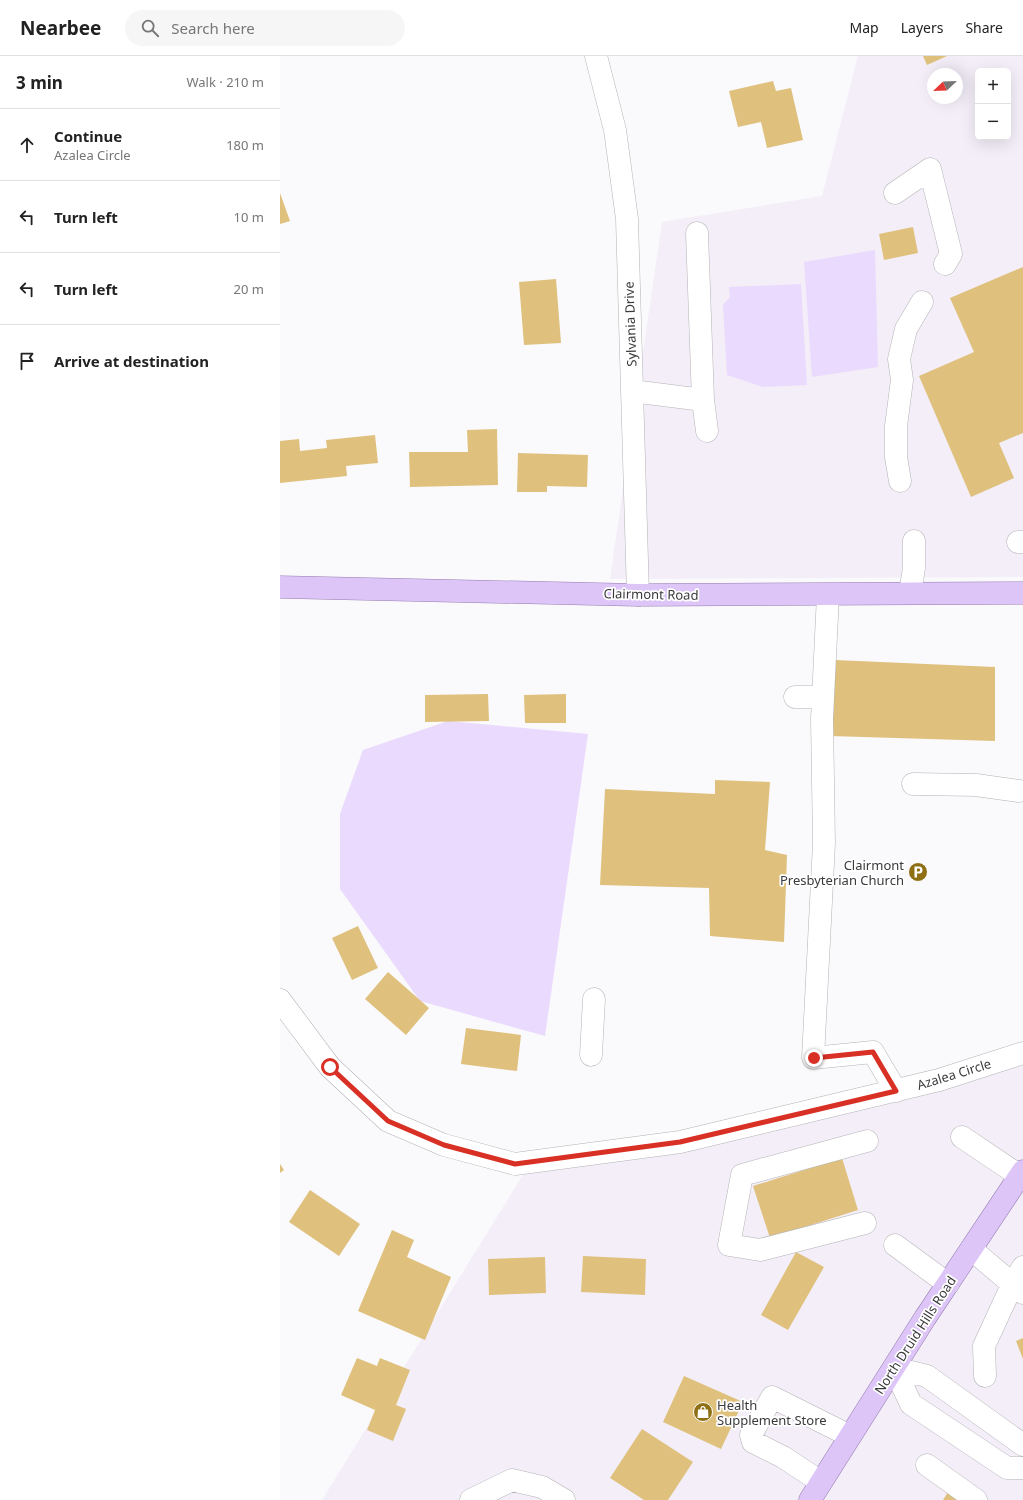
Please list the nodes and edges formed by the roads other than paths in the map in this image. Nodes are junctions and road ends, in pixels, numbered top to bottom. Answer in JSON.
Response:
{"nodes":[{"id":1,"x":596,"y":56,"type":"edge"},
{"id":2,"x":895,"y":193,"type":"dead end"},
{"id":3,"x":697,"y":233,"type":"dead end"},
{"id":4,"x":945,"y":264,"type":"dead end"},
{"id":5,"x":922,"y":302,"type":"dead end"},
{"id":6,"x":632,"y":391,"type":"junction"},
{"id":7,"x":704,"y":400,"type":"junction"},
{"id":8,"x":707,"y":431,"type":"dead end"},
{"id":9,"x":900,"y":481,"type":"dead end"},
{"id":10,"x":914,"y":541,"type":"dead end"},
{"id":11,"x":280,"y":587,"type":"edge"},
{"id":12,"x":910,"y":593,"type":"junction"},
{"id":13,"x":1023,"y":593,"type":"edge"},
{"id":14,"x":638,"y":594,"type":"junction"},
{"id":15,"x":828,"y":594,"type":"junction"},
{"id":16,"x":795,"y":697,"type":"dead end"},
{"id":17,"x":823,"y":697,"type":"junction"},
{"id":18,"x":913,"y":784,"type":"dead end"},
{"id":19,"x":1013,"y":790,"type":"dead end"},
{"id":20,"x":594,"y":999,"type":"dead end"},
{"id":21,"x":280,"y":1000,"type":"edge"},
{"id":22,"x":1023,"y":1054,"type":"edge"},
{"id":23,"x":591,"y":1055,"type":"dead end"},
{"id":24,"x":1013,"y":1062,"type":"edge"},
{"id":25,"x":896,"y":1091,"type":"junction"},
{"id":26,"x":962,"y":1137,"type":"dead end"},
{"id":27,"x":867,"y":1141,"type":"dead end"},
{"id":28,"x":1021,"y":1173,"type":"edge"},
{"id":29,"x":865,"y":1223,"type":"dead end"},
{"id":30,"x":895,"y":1244,"type":"dead end"},
{"id":31,"x":971,"y":1249,"type":"junction"},
{"id":32,"x":1020,"y":1281,"type":"edge"},
{"id":33,"x":948,"y":1284,"type":"junction"},
{"id":34,"x":894,"y":1368,"type":"junction"},
{"id":35,"x":985,"y":1376,"type":"dead end"},
{"id":36,"x":850,"y":1436,"type":"junction"},
{"id":37,"x":1023,"y":1444,"type":"edge"},
{"id":38,"x":927,"y":1465,"type":"dead end"},
{"id":39,"x":1023,"y":1468,"type":"edge"},
{"id":40,"x":821,"y":1482,"type":"junction"},
{"id":41,"x":471,"y":1500,"type":"edge"},
{"id":42,"x":564,"y":1500,"type":"edge"},
{"id":43,"x":810,"y":1500,"type":"edge"},
{"id":44,"x":976,"y":1500,"type":"edge"}],
"edges":[{"from":1,"to":6,"type":"street","name":"Sylvania Drive"},
{"from":2,"to":4,"type":"street"},
{"from":3,"to":7,"type":"street"},
{"from":5,"to":9,"type":"street"},
{"from":6,"to":7,"type":"street"},
{"from":6,"to":14,"type":"street","name":"Sylvania Drive"},
{"from":7,"to":8,"type":"street"},
{"from":10,"to":12,"type":"street"},
{"from":11,"to":14,"type":"main road","name":"Clairmont Road"},
{"from":12,"to":13,"type":"main road","name":"Clairmont Road"},
{"from":12,"to":15,"type":"main road","name":"Clairmont Road"},
{"from":14,"to":15,"type":"main road","name":"Clairmont Road"},
{"from":15,"to":17,"type":"street"},
{"from":16,"to":17,"type":"street"},
{"from":17,"to":25,"type":"street"},
{"from":18,"to":19,"type":"street"},
{"from":20,"to":23,"type":"street"},
{"from":21,"to":25,"type":"street","name":"Azalea Circle"},
{"from":22,"to":24,"type":"street","name":"Azalea Circle"},
{"from":24,"to":25,"type":"street","name":"Azalea Circle"},
{"from":26,"to":28,"type":"street"},
{"from":27,"to":29,"type":"street"},
{"from":28,"to":31,"type":"main road","name":"North Druid Hills Road"},
{"from":30,"to":33,"type":"street"},
{"from":31,"to":32,"type":"street"},
{"from":31,"to":33,"type":"main road","name":"North Druid Hills Road"},
{"from":32,"to":35,"type":"street"},
{"from":33,"to":34,"type":"main road","name":"North Druid Hills Road"},
{"from":34,"to":36,"type":"main road","name":"North Druid Hills Road"},
{"from":34,"to":37,"type":"street"},
{"from":34,"to":39,"type":"street"},
{"from":36,"to":40,"type":"main road","name":"North Druid Hills Road"},
{"from":36,"to":40,"type":"street"},
{"from":38,"to":44,"type":"street"},
{"from":40,"to":43,"type":"main road","name":"North Druid Hills Road"},
{"from":41,"to":42,"type":"street"}]}
